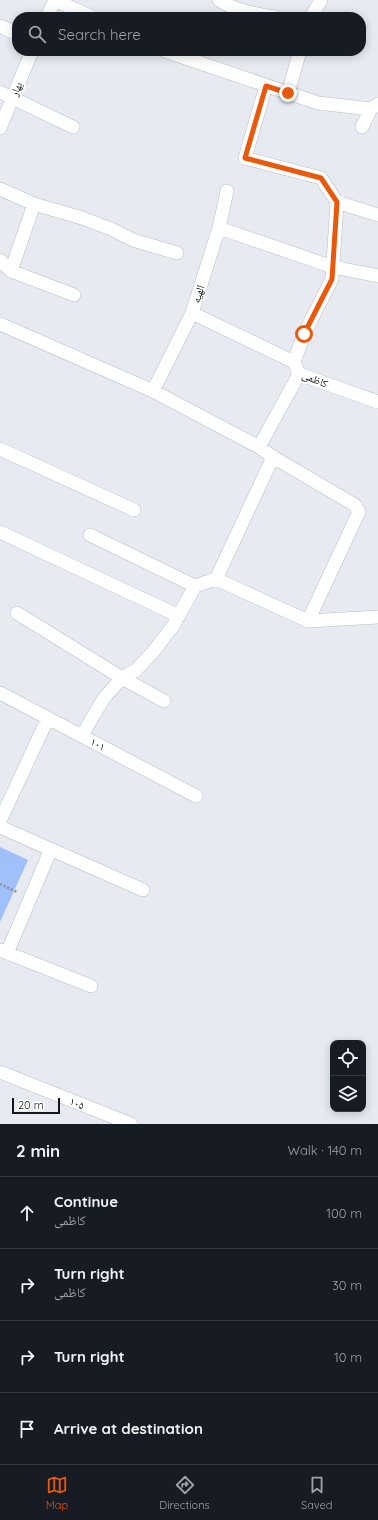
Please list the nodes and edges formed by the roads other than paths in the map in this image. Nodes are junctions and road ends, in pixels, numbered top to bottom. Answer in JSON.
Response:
{"nodes":[{"id":1,"x":55,"y":0,"type":"edge"},
{"id":2,"x":219,"y":0,"type":"edge"},
{"id":3,"x":321,"y":0,"type":"edge"},
{"id":4,"x":49,"y":12,"type":"edge"},
{"id":5,"x":81,"y":12,"type":"edge"},
{"id":6,"x":250,"y":12,"type":"edge"},
{"id":7,"x":314,"y":12,"type":"edge"},
{"id":8,"x":0,"y":26,"type":"edge"},
{"id":9,"x":12,"y":32,"type":"edge"},
{"id":10,"x":30,"y":56,"type":"edge"},
{"id":11,"x":179,"y":56,"type":"edge"},
{"id":12,"x":299,"y":56,"type":"edge"},
{"id":13,"x":266,"y":86,"type":"junction"},
{"id":14,"x":0,"y":92,"type":"edge"},
{"id":15,"x":288,"y":93,"type":"junction"},
{"id":16,"x":12,"y":98,"type":"junction"},
{"id":17,"x":374,"y":107,"type":"edge"},
{"id":18,"x":73,"y":127,"type":"dead end"},
{"id":19,"x":362,"y":127,"type":"dead end"},
{"id":20,"x":0,"y":128,"type":"edge"},
{"id":21,"x":0,"y":189,"type":"edge"},
{"id":22,"x":228,"y":191,"type":"dead end"},
{"id":23,"x":337,"y":202,"type":"junction"},
{"id":24,"x":34,"y":204,"type":"junction"},
{"id":25,"x":378,"y":215,"type":"edge"},
{"id":26,"x":219,"y":228,"type":"junction"},
{"id":27,"x":177,"y":253,"type":"dead end"},
{"id":28,"x":0,"y":260,"type":"edge"},
{"id":29,"x":332,"y":267,"type":"junction"},
{"id":30,"x":11,"y":271,"type":"junction"},
{"id":31,"x":378,"y":276,"type":"edge"},
{"id":32,"x":74,"y":295,"type":"dead end"},
{"id":33,"x":192,"y":313,"type":"junction"},
{"id":34,"x":0,"y":324,"type":"edge"},
{"id":35,"x":296,"y":368,"type":"junction"},
{"id":36,"x":153,"y":391,"type":"junction"},
{"id":37,"x":378,"y":402,"type":"edge"},
{"id":38,"x":259,"y":447,"type":"junction"},
{"id":39,"x":0,"y":450,"type":"edge"},
{"id":40,"x":273,"y":457,"type":"junction"},
{"id":41,"x":134,"y":510,"type":"dead end"},
{"id":42,"x":0,"y":532,"type":"edge"},
{"id":43,"x":90,"y":535,"type":"dead end"},
{"id":44,"x":216,"y":579,"type":"junction"},
{"id":45,"x":195,"y":586,"type":"junction"},
{"id":46,"x":17,"y":613,"type":"dead end"},
{"id":47,"x":178,"y":616,"type":"junction"},
{"id":48,"x":378,"y":617,"type":"edge"},
{"id":49,"x":308,"y":621,"type":"junction"},
{"id":50,"x":122,"y":678,"type":"junction"},
{"id":51,"x":0,"y":693,"type":"edge"},
{"id":52,"x":164,"y":701,"type":"dead end"},
{"id":53,"x":48,"y":718,"type":"junction"},
{"id":54,"x":82,"y":735,"type":"junction"},
{"id":55,"x":196,"y":796,"type":"dead end"},
{"id":56,"x":0,"y":821,"type":"edge"},
{"id":57,"x":0,"y":826,"type":"edge"},
{"id":58,"x":51,"y":849,"type":"junction"},
{"id":59,"x":143,"y":890,"type":"dead end"},
{"id":60,"x":4,"y":952,"type":"edge"},
{"id":61,"x":90,"y":986,"type":"dead end"},
{"id":62,"x":0,"y":1072,"type":"edge"},
{"id":63,"x":131,"y":1124,"type":"edge"}],
"edges":[{"from":1,"to":4,"type":"street"},
{"from":1,"to":5,"type":"street"},
{"from":2,"to":6,"type":"street"},
{"from":3,"to":7,"type":"street"},
{"from":8,"to":9,"type":"street"},
{"from":10,"to":16,"type":"street","name":"بهار"},
{"from":11,"to":13,"type":"street"},
{"from":12,"to":15,"type":"street"},
{"from":13,"to":15,"type":"street"},
{"from":13,"to":23,"type":"street"},
{"from":14,"to":16,"type":"street"},
{"from":15,"to":17,"type":"street"},
{"from":16,"to":18,"type":"street"},
{"from":16,"to":20,"type":"street","name":"بهار"},
{"from":17,"to":19,"type":"street"},
{"from":21,"to":24,"type":"street"},
{"from":22,"to":26,"type":"street","name":"الهیه"},
{"from":23,"to":25,"type":"street"},
{"from":23,"to":29,"type":"street","name":"کاظمی"},
{"from":24,"to":27,"type":"street"},
{"from":24,"to":30,"type":"street"},
{"from":26,"to":29,"type":"street"},
{"from":26,"to":33,"type":"street","name":"الهیه"},
{"from":28,"to":30,"type":"street"},
{"from":29,"to":31,"type":"street"},
{"from":29,"to":35,"type":"street","name":"کاظمی"},
{"from":30,"to":32,"type":"street"},
{"from":33,"to":35,"type":"street"},
{"from":33,"to":36,"type":"street","name":"الهیه"},
{"from":34,"to":36,"type":"street"},
{"from":35,"to":37,"type":"street","name":"کاظمی"},
{"from":35,"to":38,"type":"street"},
{"from":36,"to":38,"type":"street"},
{"from":38,"to":40,"type":"street"},
{"from":39,"to":41,"type":"street"},
{"from":40,"to":44,"type":"street"},
{"from":40,"to":49,"type":"street"},
{"from":42,"to":47,"type":"street"},
{"from":43,"to":45,"type":"street"},
{"from":44,"to":45,"type":"street"},
{"from":44,"to":49,"type":"street"},
{"from":45,"to":47,"type":"street"},
{"from":46,"to":50,"type":"street"},
{"from":47,"to":50,"type":"street"},
{"from":48,"to":49,"type":"street"},
{"from":50,"to":52,"type":"street"},
{"from":50,"to":54,"type":"street"},
{"from":51,"to":53,"type":"street","name":"۱۰۱"},
{"from":53,"to":54,"type":"street","name":"۱۰۱"},
{"from":53,"to":56,"type":"street"},
{"from":54,"to":55,"type":"street","name":"۱۰۱"},
{"from":57,"to":58,"type":"street"},
{"from":58,"to":59,"type":"street"},
{"from":58,"to":60,"type":"street"},
{"from":60,"to":61,"type":"street"},
{"from":62,"to":63,"type":"street","name":"۱۰۵"}]}
